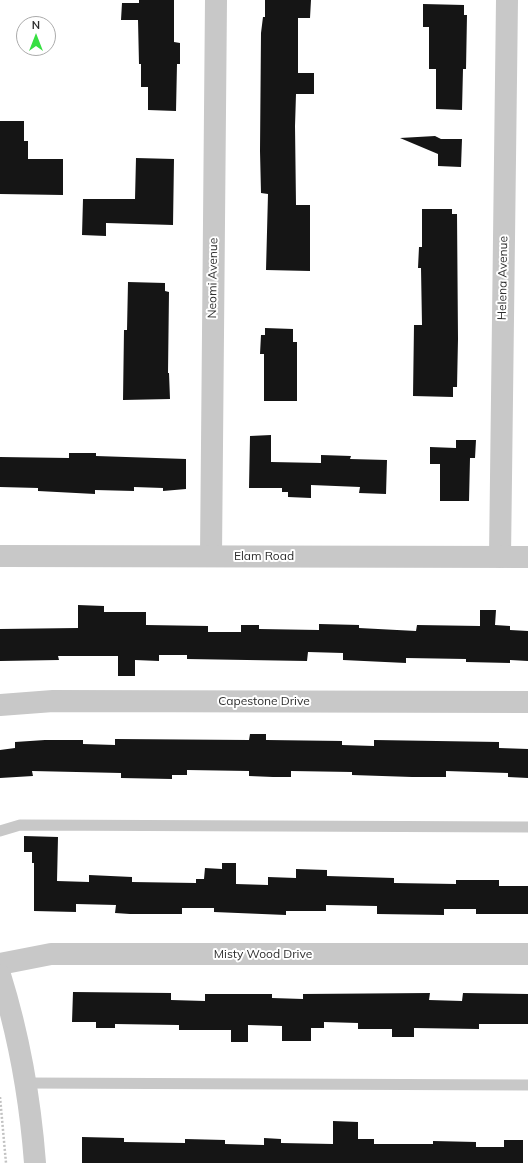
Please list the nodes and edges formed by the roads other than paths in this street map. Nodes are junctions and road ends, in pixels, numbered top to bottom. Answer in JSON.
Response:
{"nodes":[{"id":1,"x":216,"y":0,"type":"edge"},
{"id":2,"x":507,"y":0,"type":"edge"},
{"id":3,"x":0,"y":556,"type":"edge"},
{"id":4,"x":210,"y":556,"type":"junction"},
{"id":5,"x":500,"y":557,"type":"junction"},
{"id":6,"x":528,"y":557,"type":"edge"},
{"id":7,"x":528,"y":702,"type":"edge"},
{"id":8,"x":0,"y":705,"type":"edge"},
{"id":9,"x":528,"y":827,"type":"edge"},
{"id":10,"x":0,"y":831,"type":"edge"},
{"id":11,"x":528,"y":954,"type":"edge"},
{"id":12,"x":0,"y":964,"type":"edge"},
{"id":13,"x":0,"y":975,"type":"edge"},
{"id":14,"x":27,"y":1083,"type":"junction"},
{"id":15,"x":528,"y":1085,"type":"edge"},
{"id":16,"x":35,"y":1163,"type":"edge"}],
"edges":[{"from":1,"to":4,"type":"street","name":"Neomi Avenue"},
{"from":2,"to":5,"type":"street","name":"Helena Avenue"},
{"from":3,"to":4,"type":"street","name":"Elam Road"},
{"from":4,"to":5,"type":"street","name":"Elam Road"},
{"from":5,"to":6,"type":"street","name":"Elam Road"},
{"from":7,"to":8,"type":"street","name":"Capestone Drive"},
{"from":9,"to":10,"type":"lane"},
{"from":11,"to":12,"type":"street","name":"Misty Wood Drive"},
{"from":13,"to":14,"type":"street"},
{"from":14,"to":15,"type":"lane"},
{"from":14,"to":16,"type":"street"}]}
